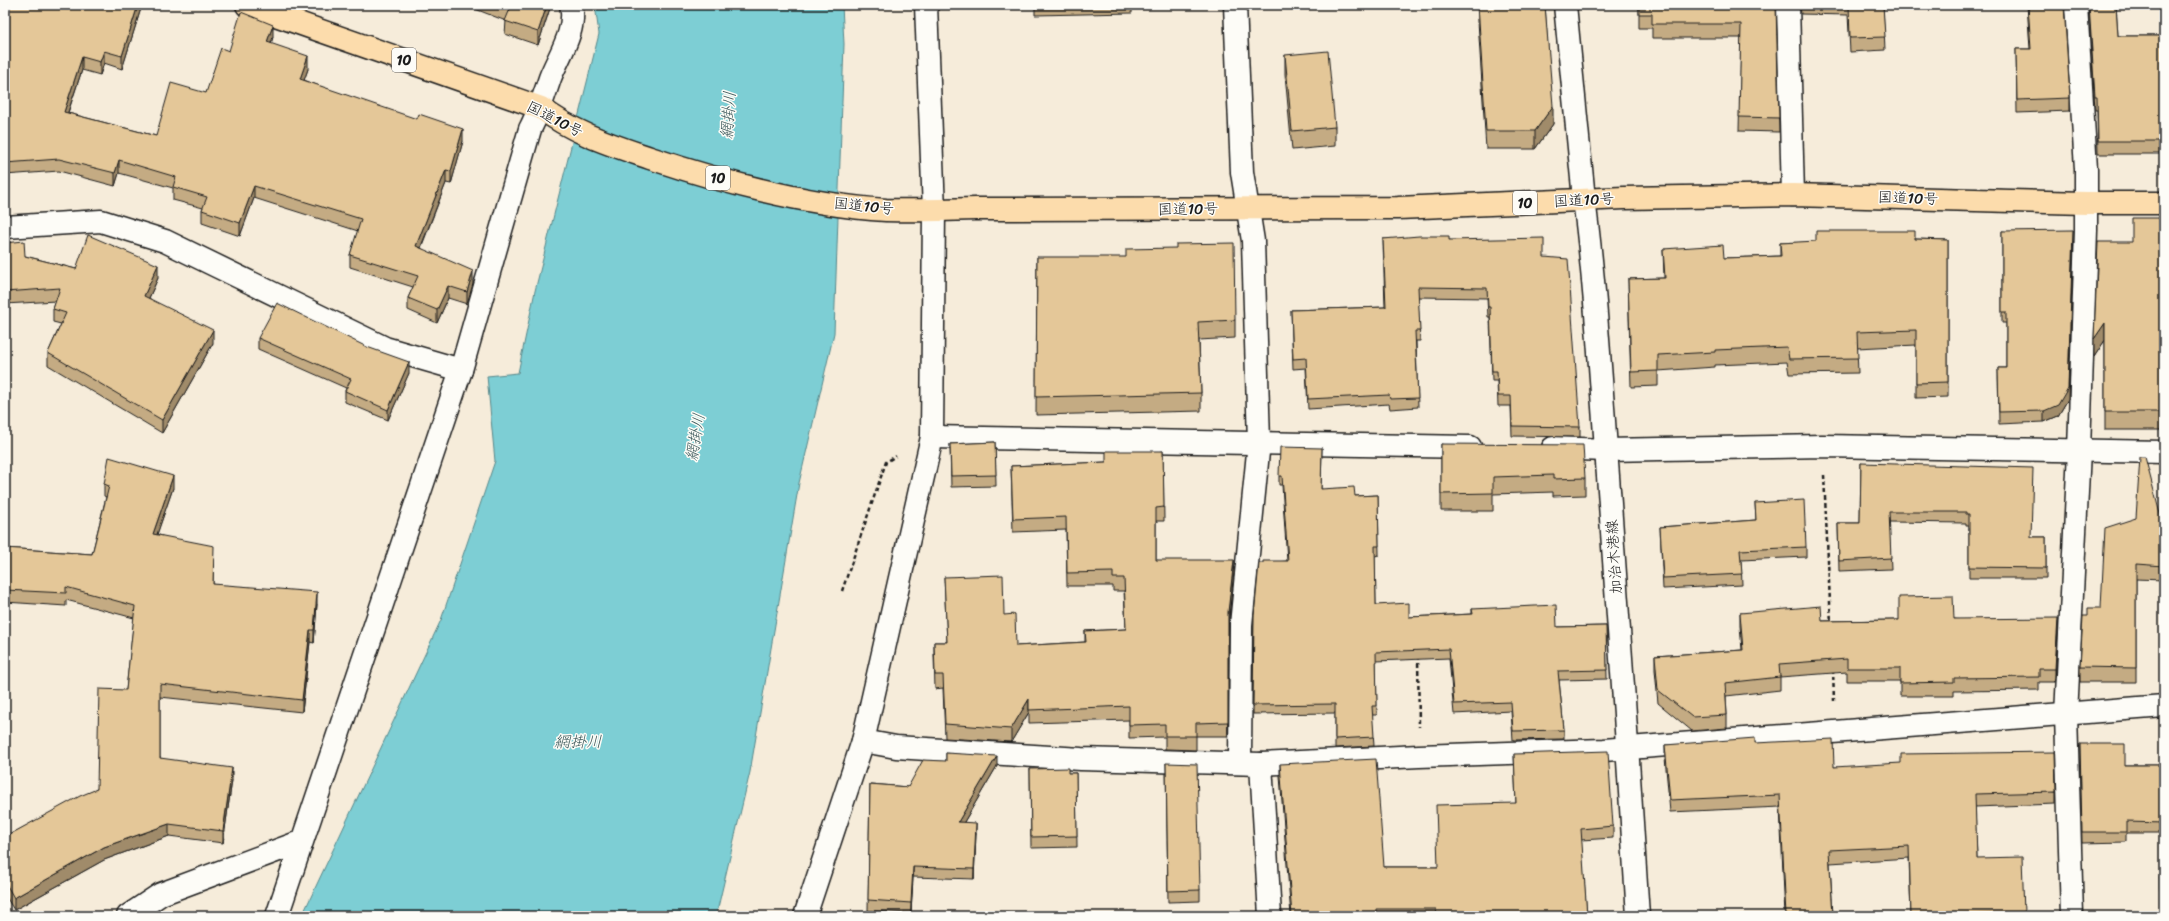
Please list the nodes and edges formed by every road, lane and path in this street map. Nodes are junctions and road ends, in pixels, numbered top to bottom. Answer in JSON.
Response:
{"nodes":[{"id":1,"x":247,"y":5,"type":"edge"},
{"id":2,"x":571,"y":5,"type":"edge"},
{"id":3,"x":926,"y":5,"type":"edge"},
{"id":4,"x":1235,"y":5,"type":"edge"},
{"id":5,"x":1565,"y":5,"type":"edge"},
{"id":6,"x":1788,"y":5,"type":"edge"},
{"id":7,"x":2076,"y":5,"type":"edge"},
{"id":8,"x":549,"y":115,"type":"junction"},
{"id":9,"x":1793,"y":195,"type":"junction"},
{"id":10,"x":1584,"y":199,"type":"junction"},
{"id":11,"x":2086,"y":203,"type":"junction"},
{"id":12,"x":2164,"y":203,"type":"edge"},
{"id":13,"x":1247,"y":208,"type":"junction"},
{"id":14,"x":934,"y":211,"type":"junction"},
{"id":15,"x":5,"y":227,"type":"edge"},
{"id":16,"x":461,"y":370,"type":"junction"},
{"id":17,"x":932,"y":437,"type":"junction"},
{"id":18,"x":1259,"y":442,"type":"junction"},
{"id":19,"x":1822,"y":446,"type":"junction"},
{"id":20,"x":1486,"y":447,"type":"edge"},
{"id":21,"x":1534,"y":448,"type":"edge"},
{"id":22,"x":1606,"y":450,"type":"junction"},
{"id":23,"x":2079,"y":451,"type":"junction"},
{"id":24,"x":2164,"y":452,"type":"edge"},
{"id":25,"x":842,"y":591,"type":"dead end"},
{"id":26,"x":1831,"y":628,"type":"edge"},
{"id":27,"x":1418,"y":655,"type":"edge"},
{"id":28,"x":1833,"y":668,"type":"edge"},
{"id":29,"x":2164,"y":706,"type":"edge"},
{"id":30,"x":2066,"y":715,"type":"junction"},
{"id":31,"x":1836,"y":731,"type":"junction"},
{"id":32,"x":863,"y":741,"type":"junction"},
{"id":33,"x":1628,"y":748,"type":"junction"},
{"id":34,"x":1420,"y":756,"type":"junction"},
{"id":35,"x":1251,"y":764,"type":"junction"},
{"id":36,"x":300,"y":842,"type":"junction"},
{"id":37,"x":128,"y":916,"type":"edge"},
{"id":38,"x":277,"y":916,"type":"edge"},
{"id":39,"x":805,"y":916,"type":"edge"},
{"id":40,"x":1270,"y":916,"type":"edge"},
{"id":41,"x":1638,"y":916,"type":"edge"},
{"id":42,"x":2072,"y":916,"type":"edge"}],
"edges":[{"from":1,"to":8,"type":"highway","name":"国道10号","number":"10"},
{"from":2,"to":8,"type":"street"},
{"from":3,"to":14,"type":"street"},
{"from":4,"to":13,"type":"street"},
{"from":5,"to":10,"type":"street","name":"加治木港線"},
{"from":6,"to":9,"type":"street"},
{"from":7,"to":11,"type":"street"},
{"from":8,"to":14,"type":"highway","name":"国道10号","number":"10"},
{"from":8,"to":16,"type":"street"},
{"from":9,"to":10,"type":"highway","name":"国道10号","number":"10"},
{"from":9,"to":11,"type":"highway","name":"国道10号","number":"10"},
{"from":10,"to":13,"type":"highway","name":"国道10号","number":"10"},
{"from":10,"to":22,"type":"street","name":"加治木港線"},
{"from":11,"to":12,"type":"highway","name":"国道10号","number":"10"},
{"from":11,"to":23,"type":"street"},
{"from":13,"to":14,"type":"highway","name":"国道10号","number":"10"},
{"from":13,"to":18,"type":"street"},
{"from":14,"to":17,"type":"street"},
{"from":15,"to":16,"type":"street"},
{"from":16,"to":36,"type":"street"},
{"from":17,"to":18,"type":"street"},
{"from":17,"to":25,"type":"path"},
{"from":17,"to":32,"type":"street"},
{"from":18,"to":20,"type":"street"},
{"from":18,"to":35,"type":"street"},
{"from":19,"to":22,"type":"street"},
{"from":19,"to":23,"type":"street"},
{"from":19,"to":26,"type":"path"},
{"from":21,"to":22,"type":"street"},
{"from":22,"to":33,"type":"street","name":"加治木港線"},
{"from":23,"to":24,"type":"street"},
{"from":23,"to":30,"type":"street"},
{"from":27,"to":34,"type":"path"},
{"from":28,"to":31,"type":"path"},
{"from":29,"to":30,"type":"street"},
{"from":30,"to":31,"type":"street"},
{"from":30,"to":42,"type":"street"},
{"from":31,"to":33,"type":"street"},
{"from":32,"to":35,"type":"street"},
{"from":32,"to":39,"type":"street"},
{"from":33,"to":34,"type":"street"},
{"from":33,"to":41,"type":"street","name":"加治木港線"},
{"from":34,"to":35,"type":"street"},
{"from":35,"to":40,"type":"street"},
{"from":36,"to":37,"type":"street"},
{"from":36,"to":38,"type":"street"}]}
